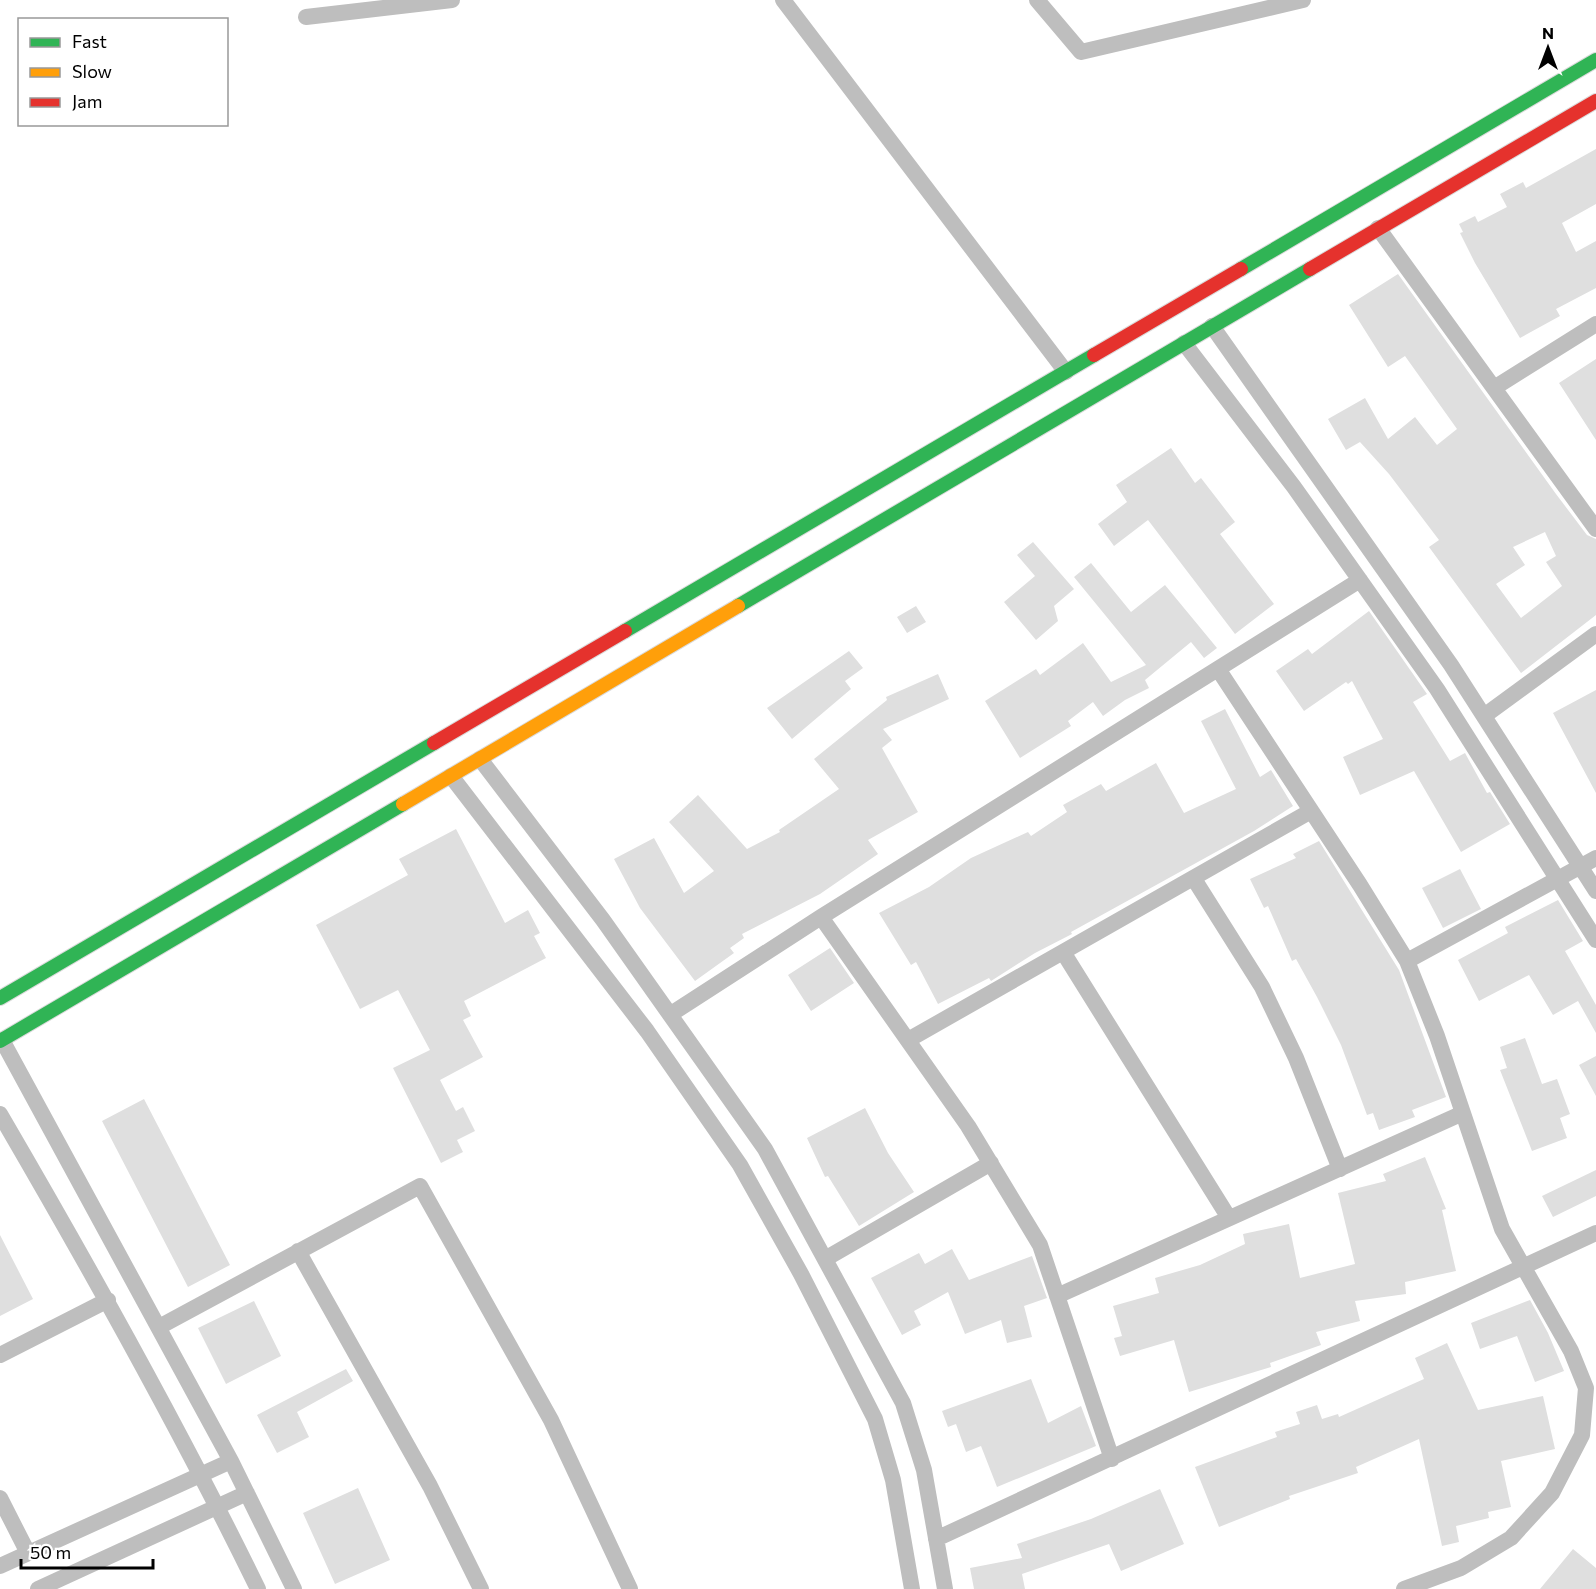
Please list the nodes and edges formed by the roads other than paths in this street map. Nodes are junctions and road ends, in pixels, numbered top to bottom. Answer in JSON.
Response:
{"nodes":[{"id":1,"x":452,"y":0,"type":"edge"},
{"id":2,"x":783,"y":0,"type":"edge"},
{"id":3,"x":1037,"y":0,"type":"edge"},
{"id":4,"x":1303,"y":0,"type":"edge"},
{"id":5,"x":306,"y":17,"type":"dead end"},
{"id":6,"x":1596,"y":60,"type":"edge"},
{"id":7,"x":1596,"y":100,"type":"edge"},
{"id":8,"x":1378,"y":228,"type":"junction"},
{"id":9,"x":1596,"y":324,"type":"edge"},
{"id":10,"x":1212,"y":326,"type":"junction"},
{"id":11,"x":1184,"y":342,"type":"junction"},
{"id":12,"x":1066,"y":372,"type":"junction"},
{"id":13,"x":1494,"y":388,"type":"junction"},
{"id":14,"x":1596,"y":529,"type":"edge"},
{"id":15,"x":1360,"y":580,"type":"junction"},
{"id":16,"x":1596,"y":634,"type":"edge"},
{"id":17,"x":1218,"y":669,"type":"junction"},
{"id":18,"x":1484,"y":716,"type":"junction"},
{"id":19,"x":480,"y":759,"type":"junction"},
{"id":20,"x":451,"y":776,"type":"junction"},
{"id":21,"x":1311,"y":811,"type":"junction"},
{"id":22,"x":1596,"y":858,"type":"edge"},
{"id":23,"x":1581,"y":867,"type":"junction"},
{"id":24,"x":1558,"y":878,"type":"junction"},
{"id":25,"x":1194,"y":879,"type":"junction"},
{"id":26,"x":1595,"y":889,"type":"edge"},
{"id":27,"x":821,"y":917,"type":"junction"},
{"id":28,"x":1596,"y":939,"type":"edge"},
{"id":29,"x":1062,"y":952,"type":"junction"},
{"id":30,"x":1407,"y":961,"type":"junction"},
{"id":31,"x":0,"y":998,"type":"edge"},
{"id":32,"x":671,"y":1014,"type":"junction"},
{"id":33,"x":1,"y":1040,"type":"edge"},
{"id":34,"x":908,"y":1040,"type":"junction"},
{"id":35,"x":1463,"y":1113,"type":"junction"},
{"id":36,"x":0,"y":1114,"type":"edge"},
{"id":37,"x":991,"y":1163,"type":"junction"},
{"id":38,"x":1340,"y":1168,"type":"junction"},
{"id":39,"x":1229,"y":1218,"type":"junction"},
{"id":40,"x":1596,"y":1233,"type":"edge"},
{"id":41,"x":298,"y":1251,"type":"junction"},
{"id":42,"x":825,"y":1259,"type":"junction"},
{"id":43,"x":1524,"y":1267,"type":"junction"},
{"id":44,"x":1057,"y":1296,"type":"junction"},
{"id":45,"x":108,"y":1300,"type":"junction"},
{"id":46,"x":159,"y":1327,"type":"junction"},
{"id":47,"x":0,"y":1354,"type":"edge"},
{"id":48,"x":1112,"y":1459,"type":"junction"},
{"id":49,"x":231,"y":1461,"type":"junction"},
{"id":50,"x":201,"y":1475,"type":"junction"},
{"id":51,"x":247,"y":1493,"type":"junction"},
{"id":52,"x":0,"y":1498,"type":"edge"},
{"id":53,"x":218,"y":1506,"type":"junction"},
{"id":54,"x":936,"y":1539,"type":"junction"},
{"id":55,"x":28,"y":1553,"type":"junction"},
{"id":56,"x":0,"y":1566,"type":"edge"},
{"id":57,"x":38,"y":1589,"type":"edge"},
{"id":58,"x":258,"y":1589,"type":"edge"},
{"id":59,"x":294,"y":1589,"type":"edge"},
{"id":60,"x":481,"y":1589,"type":"edge"},
{"id":61,"x":630,"y":1589,"type":"edge"},
{"id":62,"x":912,"y":1589,"type":"edge"},
{"id":63,"x":945,"y":1589,"type":"edge"},
{"id":64,"x":1404,"y":1589,"type":"edge"}],
"edges":[{"from":1,"to":5,"type":"street"},
{"from":2,"to":12,"type":"street"},
{"from":3,"to":4,"type":"street"},
{"from":6,"to":12,"type":"main road"},
{"from":7,"to":8,"type":"main road"},
{"from":8,"to":10,"type":"main road"},
{"from":8,"to":13,"type":"street"},
{"from":9,"to":13,"type":"street"},
{"from":10,"to":11,"type":"main road"},
{"from":10,"to":18,"type":"street"},
{"from":11,"to":15,"type":"street"},
{"from":11,"to":19,"type":"main road"},
{"from":12,"to":31,"type":"main road"},
{"from":13,"to":14,"type":"street"},
{"from":15,"to":17,"type":"street"},
{"from":15,"to":24,"type":"street"},
{"from":16,"to":18,"type":"street"},
{"from":17,"to":21,"type":"street"},
{"from":17,"to":27,"type":"street"},
{"from":18,"to":23,"type":"street"},
{"from":19,"to":20,"type":"main road"},
{"from":19,"to":32,"type":"street"},
{"from":20,"to":33,"type":"main road"},
{"from":20,"to":62,"type":"street"},
{"from":21,"to":25,"type":"street"},
{"from":21,"to":30,"type":"street"},
{"from":22,"to":23,"type":"street"},
{"from":23,"to":24,"type":"street"},
{"from":23,"to":26,"type":"street"},
{"from":24,"to":26,"type":"street"},
{"from":24,"to":28,"type":"street"},
{"from":24,"to":30,"type":"street"},
{"from":25,"to":29,"type":"street"},
{"from":25,"to":38,"type":"street"},
{"from":27,"to":32,"type":"street"},
{"from":27,"to":34,"type":"street"},
{"from":29,"to":34,"type":"street"},
{"from":29,"to":39,"type":"street"},
{"from":30,"to":35,"type":"street"},
{"from":32,"to":42,"type":"street"},
{"from":33,"to":46,"type":"street"},
{"from":34,"to":37,"type":"street"},
{"from":35,"to":38,"type":"street"},
{"from":35,"to":43,"type":"street"},
{"from":36,"to":45,"type":"street"},
{"from":37,"to":42,"type":"street"},
{"from":37,"to":44,"type":"street"},
{"from":38,"to":39,"type":"street"},
{"from":39,"to":44,"type":"street"},
{"from":40,"to":43,"type":"street"},
{"from":41,"to":46,"type":"street"},
{"from":41,"to":60,"type":"street"},
{"from":41,"to":61,"type":"street"},
{"from":42,"to":54,"type":"street"},
{"from":43,"to":48,"type":"street"},
{"from":43,"to":64,"type":"street"},
{"from":44,"to":48,"type":"street"},
{"from":45,"to":47,"type":"street"},
{"from":45,"to":50,"type":"street"},
{"from":46,"to":49,"type":"street"},
{"from":48,"to":54,"type":"street"},
{"from":49,"to":50,"type":"street"},
{"from":49,"to":51,"type":"street"},
{"from":50,"to":53,"type":"street"},
{"from":50,"to":55,"type":"street"},
{"from":51,"to":53,"type":"street"},
{"from":51,"to":59,"type":"street"},
{"from":52,"to":55,"type":"street"},
{"from":53,"to":57,"type":"street"},
{"from":53,"to":58,"type":"street"},
{"from":54,"to":63,"type":"street"},
{"from":55,"to":56,"type":"street"}]}
